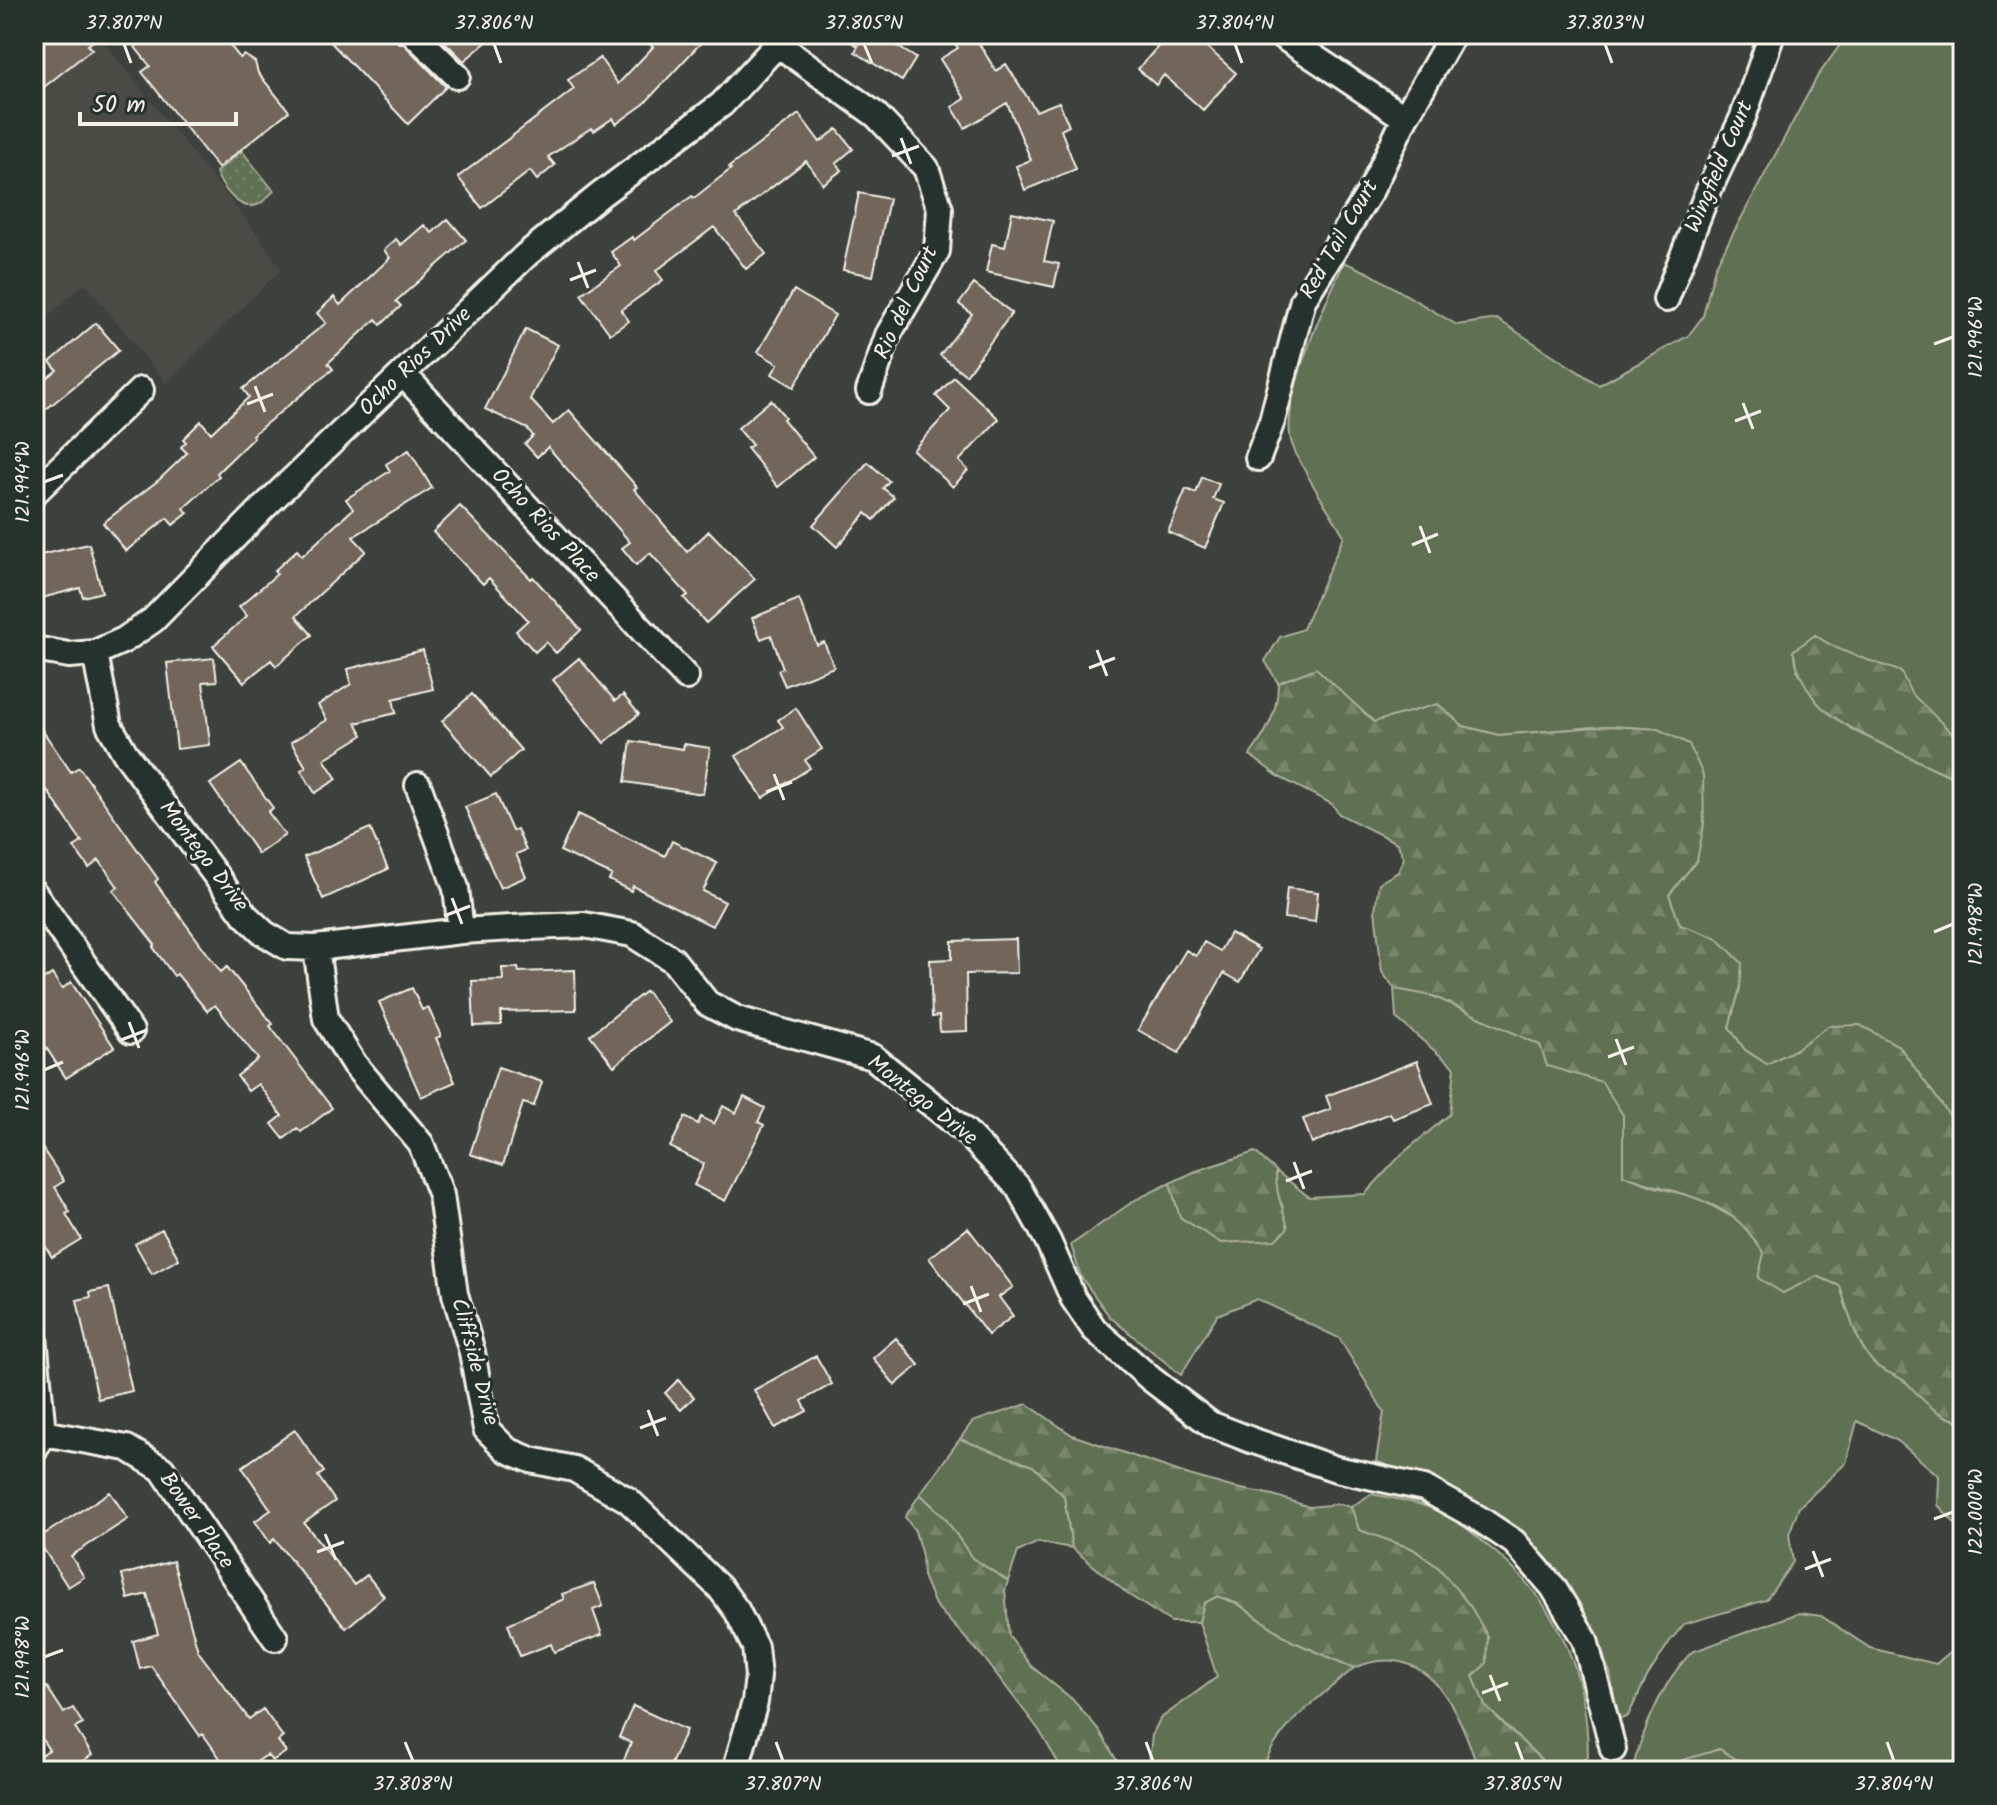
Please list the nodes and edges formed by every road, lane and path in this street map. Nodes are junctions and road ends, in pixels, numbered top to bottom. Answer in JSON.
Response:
{"nodes":[{"id":1,"x":414,"y":34,"type":"edge"},
{"id":2,"x":1279,"y":34,"type":"edge"},
{"id":3,"x":1453,"y":34,"type":"edge"},
{"id":4,"x":1772,"y":34,"type":"edge"},
{"id":5,"x":783,"y":40,"type":"edge"},
{"id":6,"x":457,"y":76,"type":"dead end"},
{"id":7,"x":1405,"y":118,"type":"junction"},
{"id":8,"x":1666,"y":299,"type":"dead end"},
{"id":9,"x":403,"y":374,"type":"junction"},
{"id":10,"x":141,"y":390,"type":"dead end"},
{"id":11,"x":869,"y":391,"type":"dead end"},
{"id":12,"x":1258,"y":458,"type":"dead end"},
{"id":13,"x":34,"y":493,"type":"edge"},
{"id":14,"x":34,"y":649,"type":"edge"},
{"id":15,"x":95,"y":653,"type":"junction"},
{"id":16,"x":686,"y":677,"type":"dead end"},
{"id":17,"x":418,"y":785,"type":"dead end"},
{"id":18,"x":34,"y":893,"type":"edge"},
{"id":19,"x":461,"y":931,"type":"junction"},
{"id":20,"x":316,"y":948,"type":"junction"},
{"id":21,"x":131,"y":1031,"type":"dead end"},
{"id":22,"x":34,"y":1337,"type":"edge"},
{"id":23,"x":39,"y":1442,"type":"edge"},
{"id":24,"x":275,"y":1638,"type":"dead end"},
{"id":25,"x":1613,"y":1749,"type":"dead end"},
{"id":26,"x":735,"y":1771,"type":"edge"}],
"edges":[{"from":1,"to":6,"type":"street"},
{"from":2,"to":7,"type":"street"},
{"from":3,"to":7,"type":"street"},
{"from":4,"to":8,"type":"street","name":"Wingfield Court"},
{"from":5,"to":9,"type":"street","name":"Ocho Rios Drive"},
{"from":5,"to":11,"type":"street","name":"Rio del Court"},
{"from":7,"to":12,"type":"street","name":"Red Tail Court"},
{"from":9,"to":15,"type":"street","name":"Ocho Rios Drive"},
{"from":9,"to":16,"type":"street","name":"Ocho Rios Place"},
{"from":10,"to":13,"type":"street"},
{"from":14,"to":15,"type":"street","name":"Ocho Rios Drive"},
{"from":15,"to":20,"type":"street","name":"Montego Drive"},
{"from":17,"to":19,"type":"street"},
{"from":18,"to":21,"type":"street"},
{"from":19,"to":20,"type":"street","name":"Montego Drive"},
{"from":19,"to":25,"type":"street","name":"Montego Drive"},
{"from":20,"to":26,"type":"street","name":"Cliffside Drive"},
{"from":22,"to":23,"type":"street"},
{"from":23,"to":24,"type":"street","name":"Bower Place"}]}
